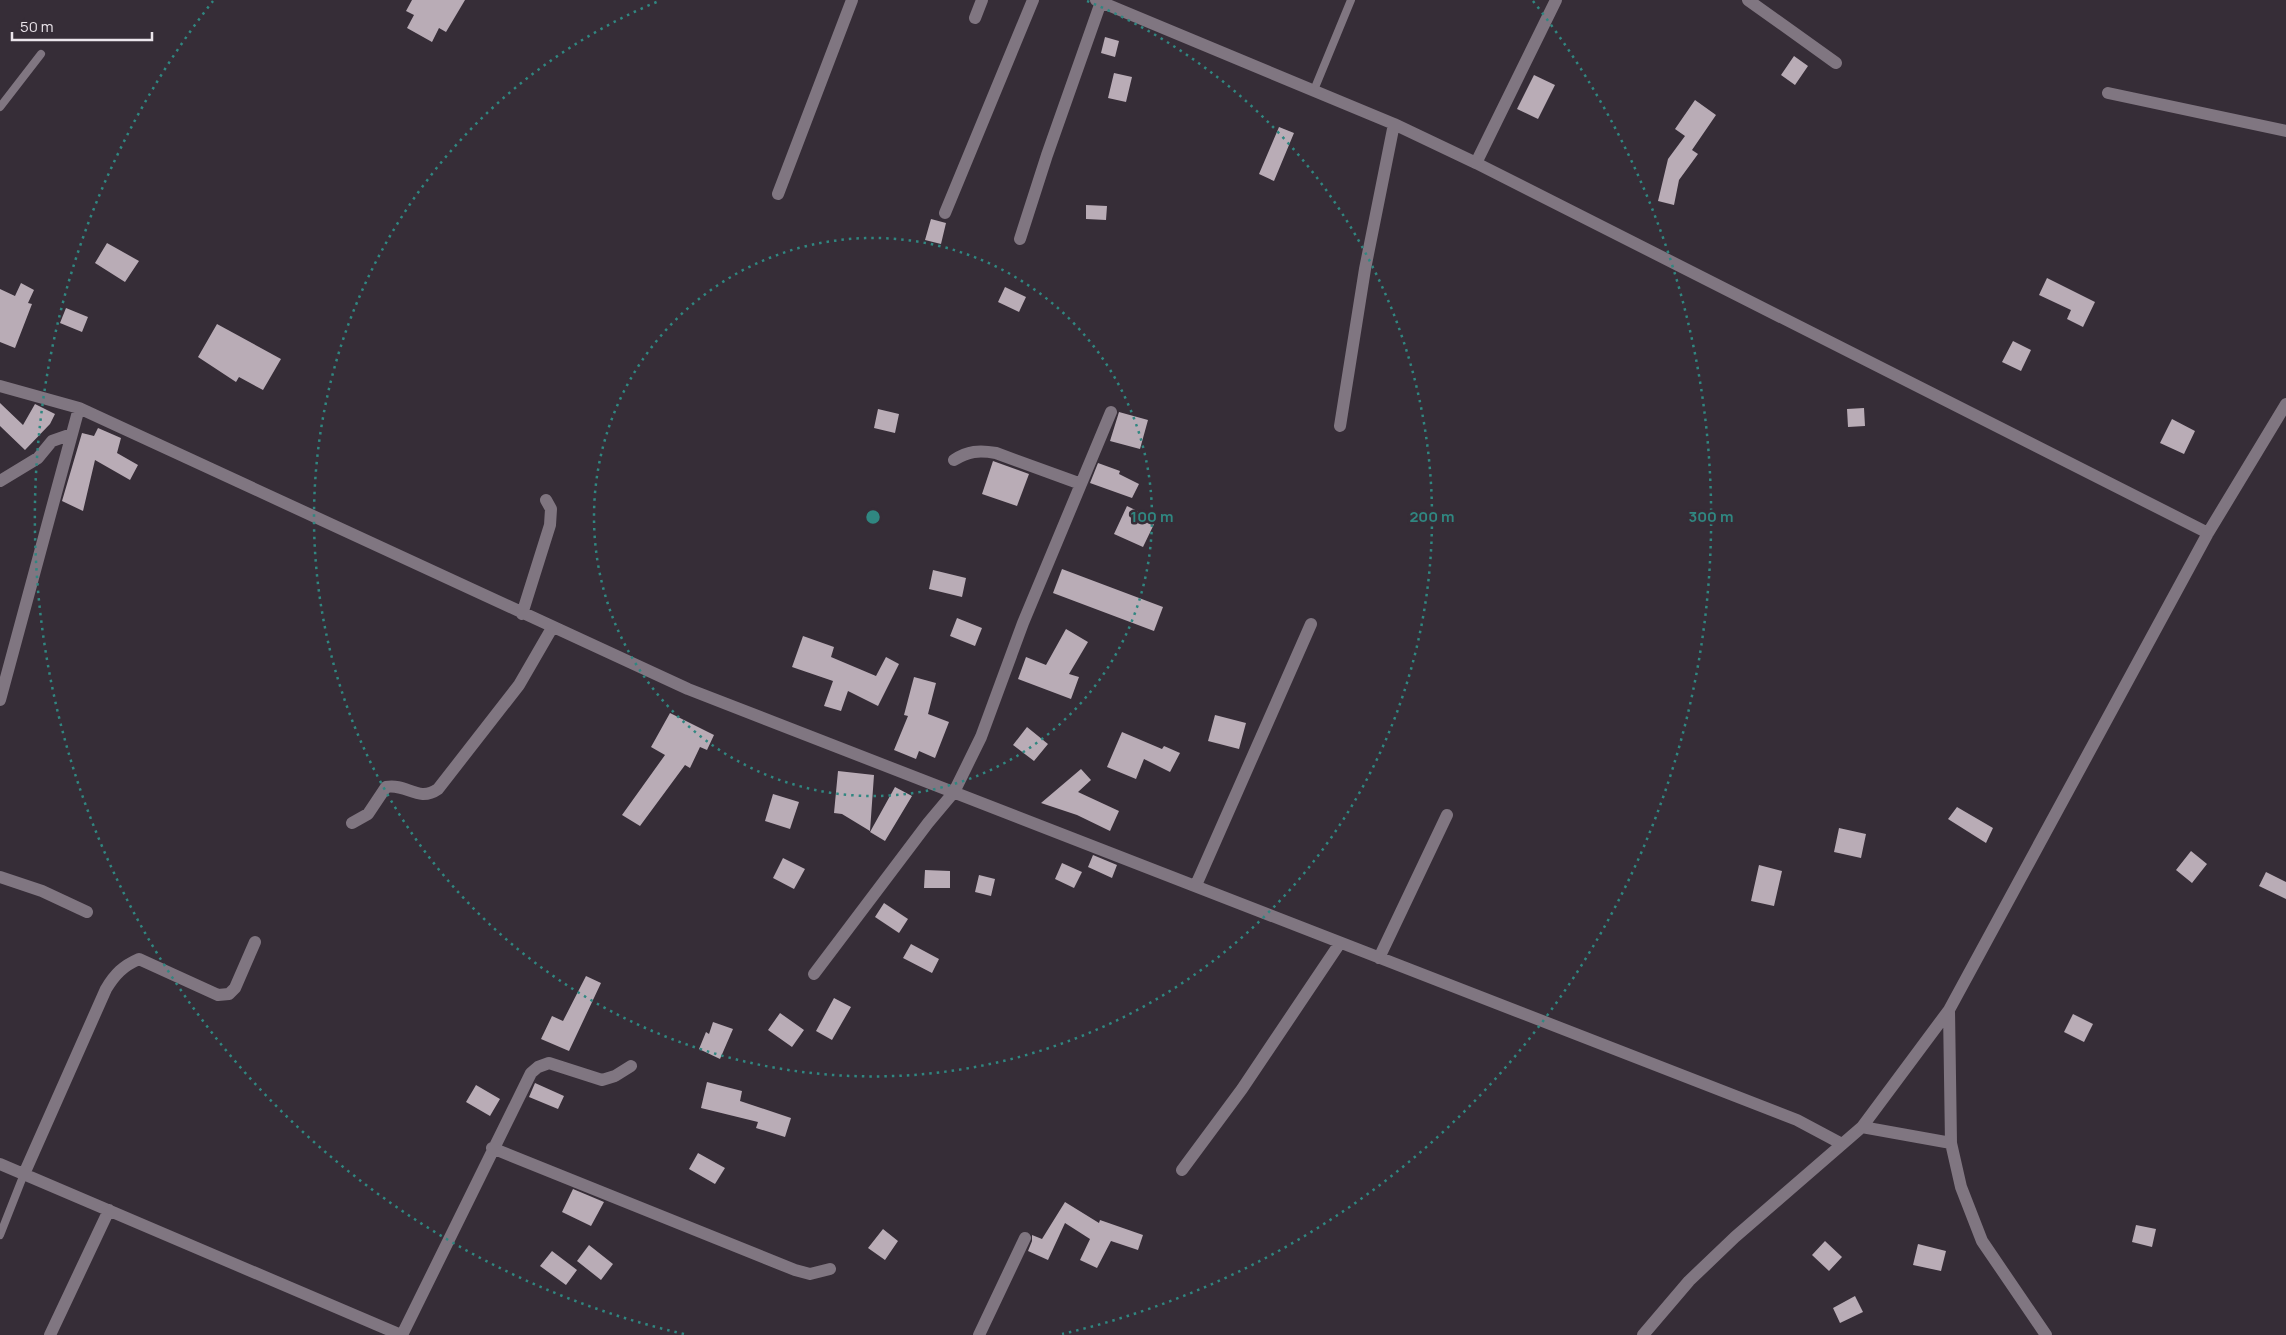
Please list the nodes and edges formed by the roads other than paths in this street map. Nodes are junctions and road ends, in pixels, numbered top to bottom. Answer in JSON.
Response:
{"nodes":[{"id":1,"x":852,"y":0,"type":"edge"},
{"id":2,"x":982,"y":0,"type":"edge"},
{"id":3,"x":1033,"y":0,"type":"edge"},
{"id":4,"x":1351,"y":0,"type":"edge"},
{"id":5,"x":1556,"y":0,"type":"edge"},
{"id":6,"x":1748,"y":0,"type":"edge"},
{"id":7,"x":1098,"y":1,"type":"edge"},
{"id":8,"x":975,"y":18,"type":"dead end"},
{"id":9,"x":40,"y":54,"type":"dead end"},
{"id":10,"x":1836,"y":62,"type":"dead end"},
{"id":11,"x":1314,"y":90,"type":"junction"},
{"id":12,"x":2108,"y":93,"type":"dead end"},
{"id":13,"x":0,"y":107,"type":"edge"},
{"id":14,"x":1394,"y":124,"type":"junction"},
{"id":15,"x":2286,"y":131,"type":"edge"},
{"id":16,"x":1476,"y":164,"type":"junction"},
{"id":17,"x":778,"y":194,"type":"dead end"},
{"id":18,"x":945,"y":213,"type":"dead end"},
{"id":19,"x":1020,"y":239,"type":"dead end"},
{"id":20,"x":0,"y":386,"type":"edge"},
{"id":21,"x":2286,"y":404,"type":"edge"},
{"id":22,"x":79,"y":408,"type":"junction"},
{"id":23,"x":1111,"y":412,"type":"dead end"},
{"id":24,"x":1340,"y":426,"type":"dead end"},
{"id":25,"x":72,"y":434,"type":"junction"},
{"id":26,"x":954,"y":460,"type":"dead end"},
{"id":27,"x":0,"y":481,"type":"edge"},
{"id":28,"x":1081,"y":484,"type":"junction"},
{"id":29,"x":546,"y":500,"type":"dead end"},
{"id":30,"x":2208,"y":533,"type":"junction"},
{"id":31,"x":522,"y":614,"type":"junction"},
{"id":32,"x":1311,"y":624,"type":"dead end"},
{"id":33,"x":552,"y":628,"type":"junction"},
{"id":34,"x":0,"y":700,"type":"edge"},
{"id":35,"x":954,"y":792,"type":"junction"},
{"id":36,"x":1446,"y":814,"type":"dead end"},
{"id":37,"x":352,"y":824,"type":"dead end"},
{"id":38,"x":0,"y":877,"type":"edge"},
{"id":39,"x":1196,"y":885,"type":"junction"},
{"id":40,"x":87,"y":912,"type":"dead end"},
{"id":41,"x":254,"y":942,"type":"dead end"},
{"id":42,"x":1340,"y":943,"type":"junction"},
{"id":43,"x":1379,"y":958,"type":"junction"},
{"id":44,"x":814,"y":974,"type":"dead end"},
{"id":45,"x":1949,"y":1010,"type":"junction"},
{"id":46,"x":631,"y":1066,"type":"dead end"},
{"id":47,"x":1862,"y":1127,"type":"junction"},
{"id":48,"x":1951,"y":1143,"type":"junction"},
{"id":49,"x":1842,"y":1144,"type":"junction"},
{"id":50,"x":492,"y":1148,"type":"junction"},
{"id":51,"x":0,"y":1164,"type":"edge"},
{"id":52,"x":1182,"y":1170,"type":"dead end"},
{"id":53,"x":24,"y":1174,"type":"junction"},
{"id":54,"x":109,"y":1210,"type":"junction"},
{"id":55,"x":0,"y":1235,"type":"edge"},
{"id":56,"x":1025,"y":1238,"type":"dead end"},
{"id":57,"x":830,"y":1269,"type":"dead end"},
{"id":58,"x":50,"y":1335,"type":"edge"},
{"id":59,"x":402,"y":1335,"type":"edge"},
{"id":60,"x":979,"y":1335,"type":"edge"},
{"id":61,"x":1643,"y":1335,"type":"edge"},
{"id":62,"x":2046,"y":1335,"type":"edge"}],
"edges":[{"from":1,"to":17,"type":"street"},
{"from":2,"to":8,"type":"street"},
{"from":3,"to":18,"type":"street"},
{"from":4,"to":11,"type":"lane"},
{"from":5,"to":16,"type":"street"},
{"from":6,"to":10,"type":"street"},
{"from":7,"to":11,"type":"street"},
{"from":7,"to":19,"type":"street"},
{"from":9,"to":13,"type":"lane"},
{"from":11,"to":14,"type":"street"},
{"from":12,"to":15,"type":"street"},
{"from":14,"to":16,"type":"street"},
{"from":14,"to":24,"type":"street"},
{"from":16,"to":30,"type":"street"},
{"from":20,"to":22,"type":"street"},
{"from":21,"to":30,"type":"street"},
{"from":22,"to":25,"type":"street"},
{"from":22,"to":31,"type":"street"},
{"from":23,"to":28,"type":"street"},
{"from":25,"to":27,"type":"street"},
{"from":25,"to":34,"type":"street"},
{"from":26,"to":28,"type":"street"},
{"from":28,"to":35,"type":"street"},
{"from":29,"to":31,"type":"street"},
{"from":30,"to":45,"type":"street"},
{"from":31,"to":33,"type":"street"},
{"from":32,"to":39,"type":"street"},
{"from":33,"to":35,"type":"street"},
{"from":33,"to":37,"type":"street"},
{"from":35,"to":39,"type":"street"},
{"from":35,"to":44,"type":"street"},
{"from":36,"to":43,"type":"street"},
{"from":38,"to":40,"type":"street"},
{"from":39,"to":42,"type":"street"},
{"from":41,"to":53,"type":"street"},
{"from":42,"to":43,"type":"street"},
{"from":42,"to":52,"type":"street"},
{"from":43,"to":49,"type":"street"},
{"from":45,"to":47,"type":"street"},
{"from":45,"to":48,"type":"street"},
{"from":46,"to":50,"type":"street"},
{"from":47,"to":48,"type":"street"},
{"from":47,"to":49,"type":"street"},
{"from":48,"to":62,"type":"street"},
{"from":49,"to":61,"type":"street"},
{"from":50,"to":57,"type":"street"},
{"from":50,"to":59,"type":"street"},
{"from":51,"to":53,"type":"street"},
{"from":53,"to":54,"type":"street"},
{"from":53,"to":55,"type":"lane"},
{"from":54,"to":58,"type":"street"},
{"from":54,"to":59,"type":"street"},
{"from":56,"to":60,"type":"street"}]}
